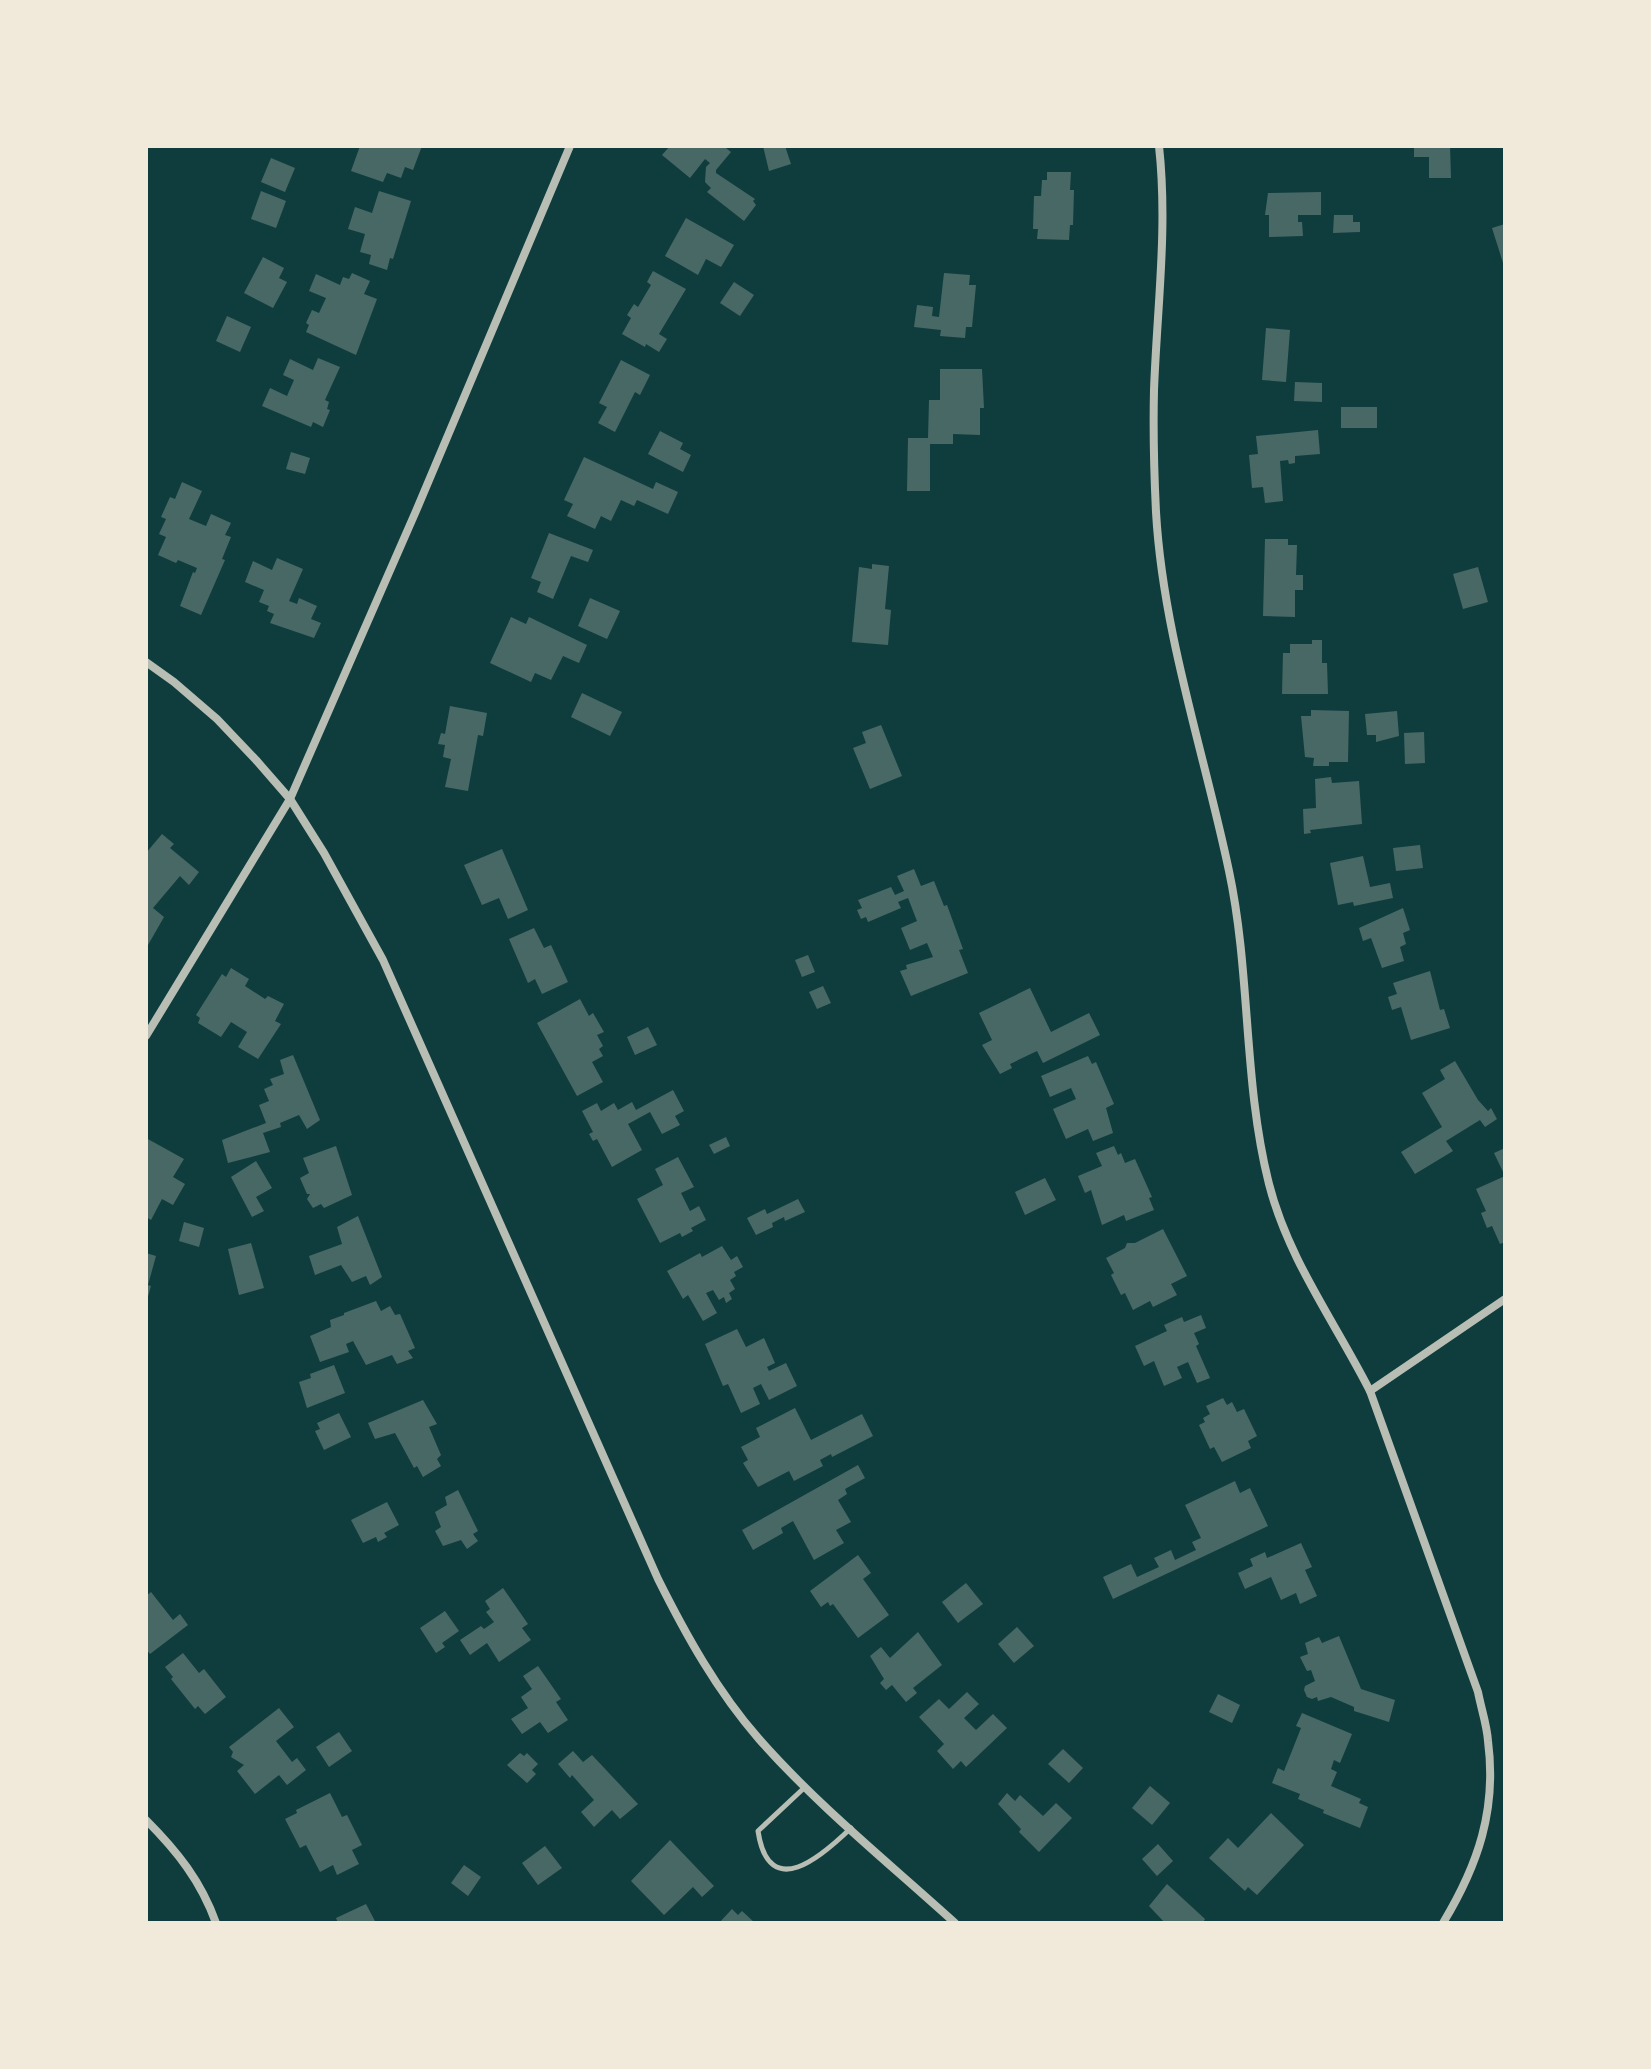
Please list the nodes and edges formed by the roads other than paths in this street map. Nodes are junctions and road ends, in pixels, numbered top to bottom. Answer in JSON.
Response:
{"nodes":[{"id":1,"x":570,"y":146,"type":"edge"},
{"id":2,"x":1159,"y":146,"type":"edge"},
{"id":3,"x":146,"y":662,"type":"edge"},
{"id":4,"x":290,"y":799,"type":"junction"},
{"id":5,"x":146,"y":1036,"type":"edge"},
{"id":6,"x":1505,"y":1299,"type":"edge"},
{"id":7,"x":1370,"y":1391,"type":"junction"},
{"id":8,"x":805,"y":1787,"type":"junction"},
{"id":9,"x":146,"y":1820,"type":"edge"},
{"id":10,"x":851,"y":1828,"type":"junction"},
{"id":11,"x":216,"y":1923,"type":"edge"},
{"id":12,"x":955,"y":1923,"type":"edge"},
{"id":13,"x":1443,"y":1923,"type":"edge"}],
"edges":[{"from":1,"to":4,"type":"street"},
{"from":2,"to":7,"type":"street"},
{"from":3,"to":4,"type":"street"},
{"from":4,"to":5,"type":"street"},
{"from":4,"to":8,"type":"street"},
{"from":6,"to":7,"type":"street"},
{"from":7,"to":13,"type":"street"},
{"from":8,"to":10,"type":"street"},
{"from":8,"to":10,"type":"lane"},
{"from":9,"to":11,"type":"street"},
{"from":10,"to":12,"type":"street"}]}
